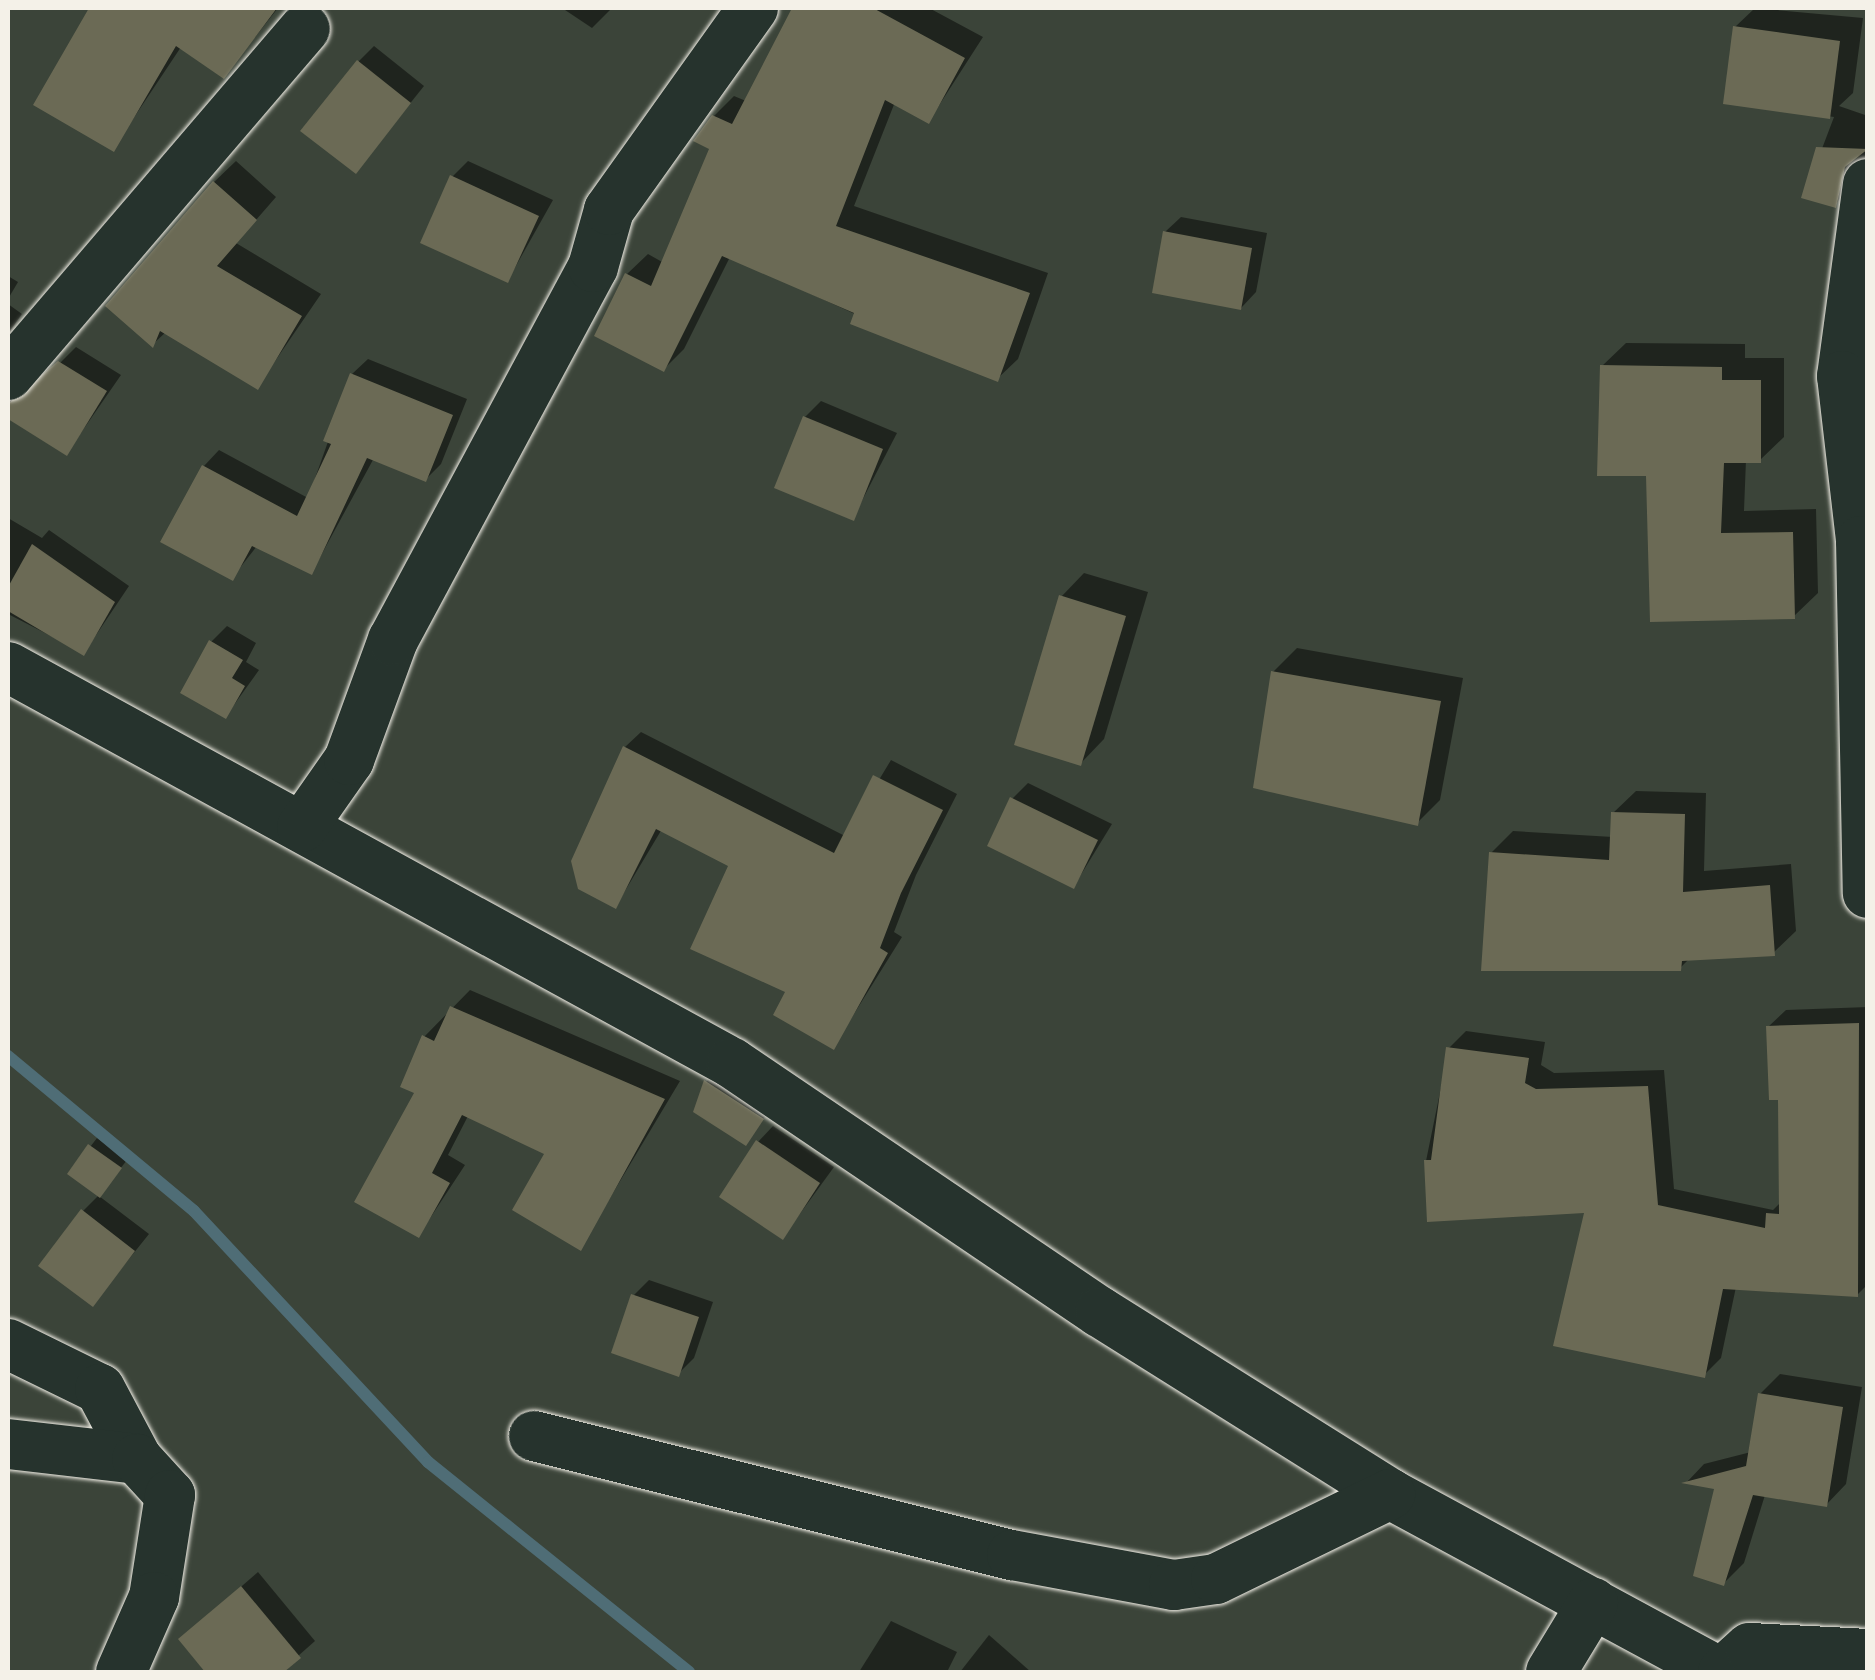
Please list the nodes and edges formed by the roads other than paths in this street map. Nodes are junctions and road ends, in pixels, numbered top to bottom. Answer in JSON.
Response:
{"nodes":[{"id":1,"x":753,"y":8,"type":"edge"},
{"id":2,"x":305,"y":29,"type":"dead end"},
{"id":3,"x":1868,"y":184,"type":"edge"},
{"id":4,"x":8,"y":376,"type":"edge"},
{"id":5,"x":8,"y":666,"type":"edge"},
{"id":6,"x":302,"y":827,"type":"junction"},
{"id":7,"x":1868,"y":894,"type":"edge"},
{"id":8,"x":8,"y":1344,"type":"edge"},
{"id":9,"x":534,"y":1436,"type":"dead end"},
{"id":10,"x":8,"y":1444,"type":"edge"},
{"id":11,"x":137,"y":1459,"type":"junction"},
{"id":12,"x":1390,"y":1494,"type":"junction"},
{"id":13,"x":1593,"y":1603,"type":"junction"},
{"id":14,"x":1868,"y":1654,"type":"edge"},
{"id":15,"x":121,"y":1672,"type":"edge"},
{"id":16,"x":1551,"y":1672,"type":"edge"},
{"id":17,"x":1721,"y":1672,"type":"edge"}],
"edges":[{"from":1,"to":6,"type":"street"},
{"from":2,"to":4,"type":"street"},
{"from":3,"to":7,"type":"street"},
{"from":5,"to":6,"type":"street"},
{"from":6,"to":12,"type":"street"},
{"from":8,"to":11,"type":"street"},
{"from":9,"to":12,"type":"street"},
{"from":10,"to":11,"type":"street"},
{"from":11,"to":15,"type":"street"},
{"from":12,"to":13,"type":"street"},
{"from":13,"to":16,"type":"street"},
{"from":13,"to":17,"type":"street"},
{"from":14,"to":17,"type":"street"}]}
